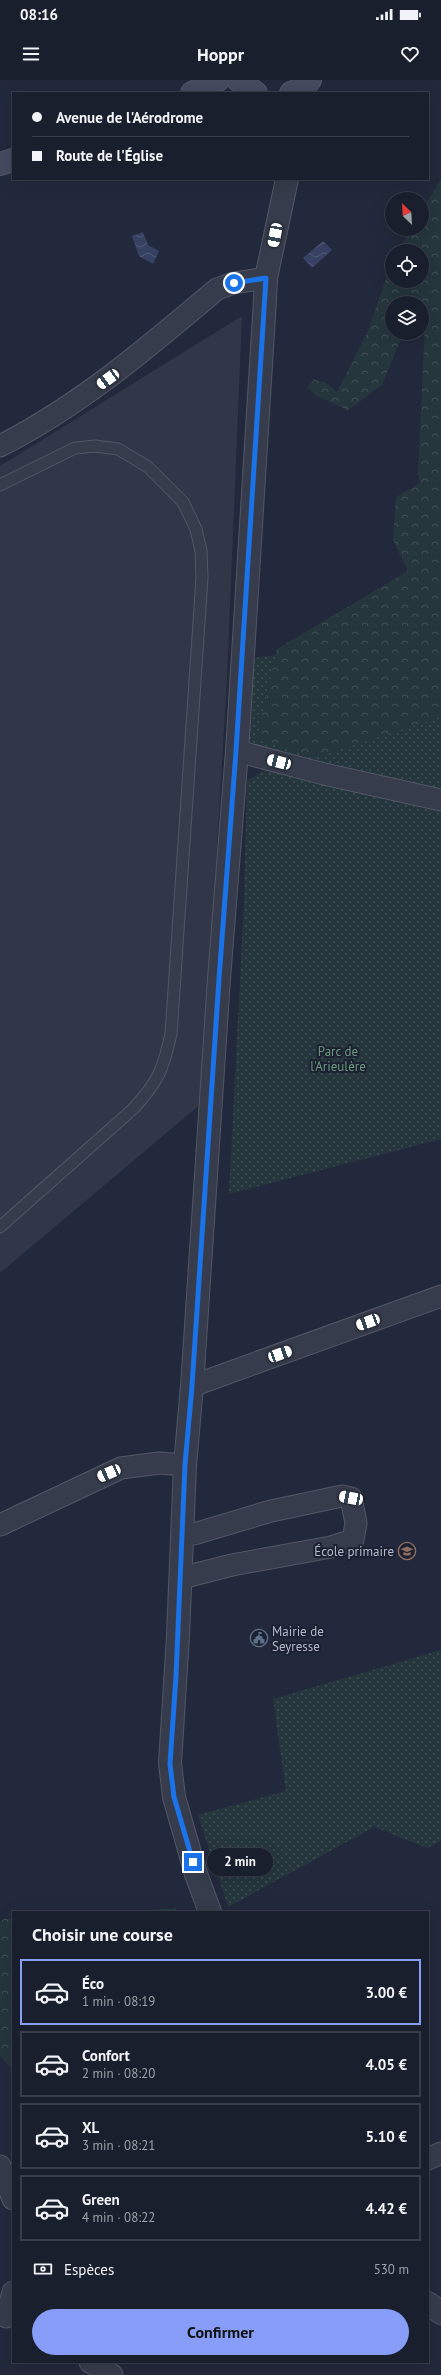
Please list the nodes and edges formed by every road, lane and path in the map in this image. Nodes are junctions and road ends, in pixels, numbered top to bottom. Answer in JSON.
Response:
{"nodes":[{"id":1,"x":218,"y":80,"type":"edge"},
{"id":2,"x":238,"y":80,"type":"edge"},
{"id":3,"x":310,"y":80,"type":"edge"},
{"id":4,"x":194,"y":92,"type":"edge"},
{"id":5,"x":255,"y":92,"type":"edge"},
{"id":6,"x":294,"y":92,"type":"edge"},
{"id":7,"x":12,"y":160,"type":"edge"},
{"id":8,"x":0,"y":164,"type":"edge"},
{"id":9,"x":287,"y":180,"type":"edge"},
{"id":10,"x":266,"y":278,"type":"junction"},
{"id":11,"x":0,"y":446,"type":"edge"},
{"id":12,"x":0,"y":485,"type":"edge"},
{"id":13,"x":236,"y":751,"type":"junction"},
{"id":14,"x":441,"y":800,"type":"edge"},
{"id":15,"x":0,"y":1227,"type":"edge"},
{"id":16,"x":441,"y":1296,"type":"edge"},
{"id":17,"x":192,"y":1386,"type":"junction"},
{"id":18,"x":185,"y":1465,"type":"junction"},
{"id":19,"x":0,"y":1525,"type":"edge"},
{"id":20,"x":183,"y":1532,"type":"junction"},
{"id":21,"x":181,"y":1578,"type":"junction"},
{"id":22,"x":210,"y":1911,"type":"edge"},
{"id":23,"x":441,"y":2153,"type":"edge"},
{"id":24,"x":429,"y":2159,"type":"edge"},
{"id":25,"x":0,"y":2166,"type":"edge"},
{"id":26,"x":12,"y":2197,"type":"edge"},
{"id":27,"x":12,"y":2296,"type":"edge"},
{"id":28,"x":429,"y":2304,"type":"edge"},
{"id":29,"x":441,"y":2313,"type":"edge"},
{"id":30,"x":6,"y":2319,"type":"edge"},
{"id":31,"x":92,"y":2363,"type":"edge"},
{"id":32,"x":112,"y":2375,"type":"edge"}],
"edges":[{"from":1,"to":4,"type":"main road"},
{"from":2,"to":5,"type":"main road"},
{"from":3,"to":6,"type":"main road"},
{"from":7,"to":8,"type":"main road"},
{"from":9,"to":10,"type":"street"},
{"from":10,"to":11,"type":"street"},
{"from":10,"to":13,"type":"street"},
{"from":12,"to":15,"type":"lane"},
{"from":13,"to":14,"type":"street"},
{"from":13,"to":17,"type":"street"},
{"from":16,"to":17,"type":"street"},
{"from":17,"to":18,"type":"street"},
{"from":18,"to":19,"type":"street"},
{"from":18,"to":20,"type":"street"},
{"from":20,"to":21,"type":"street"},
{"from":20,"to":21,"type":"street"},
{"from":21,"to":22,"type":"street"},
{"from":23,"to":24,"type":"street"},
{"from":25,"to":26,"type":"street"},
{"from":27,"to":30,"type":"street"},
{"from":28,"to":29,"type":"street"},
{"from":31,"to":32,"type":"street"}]}
